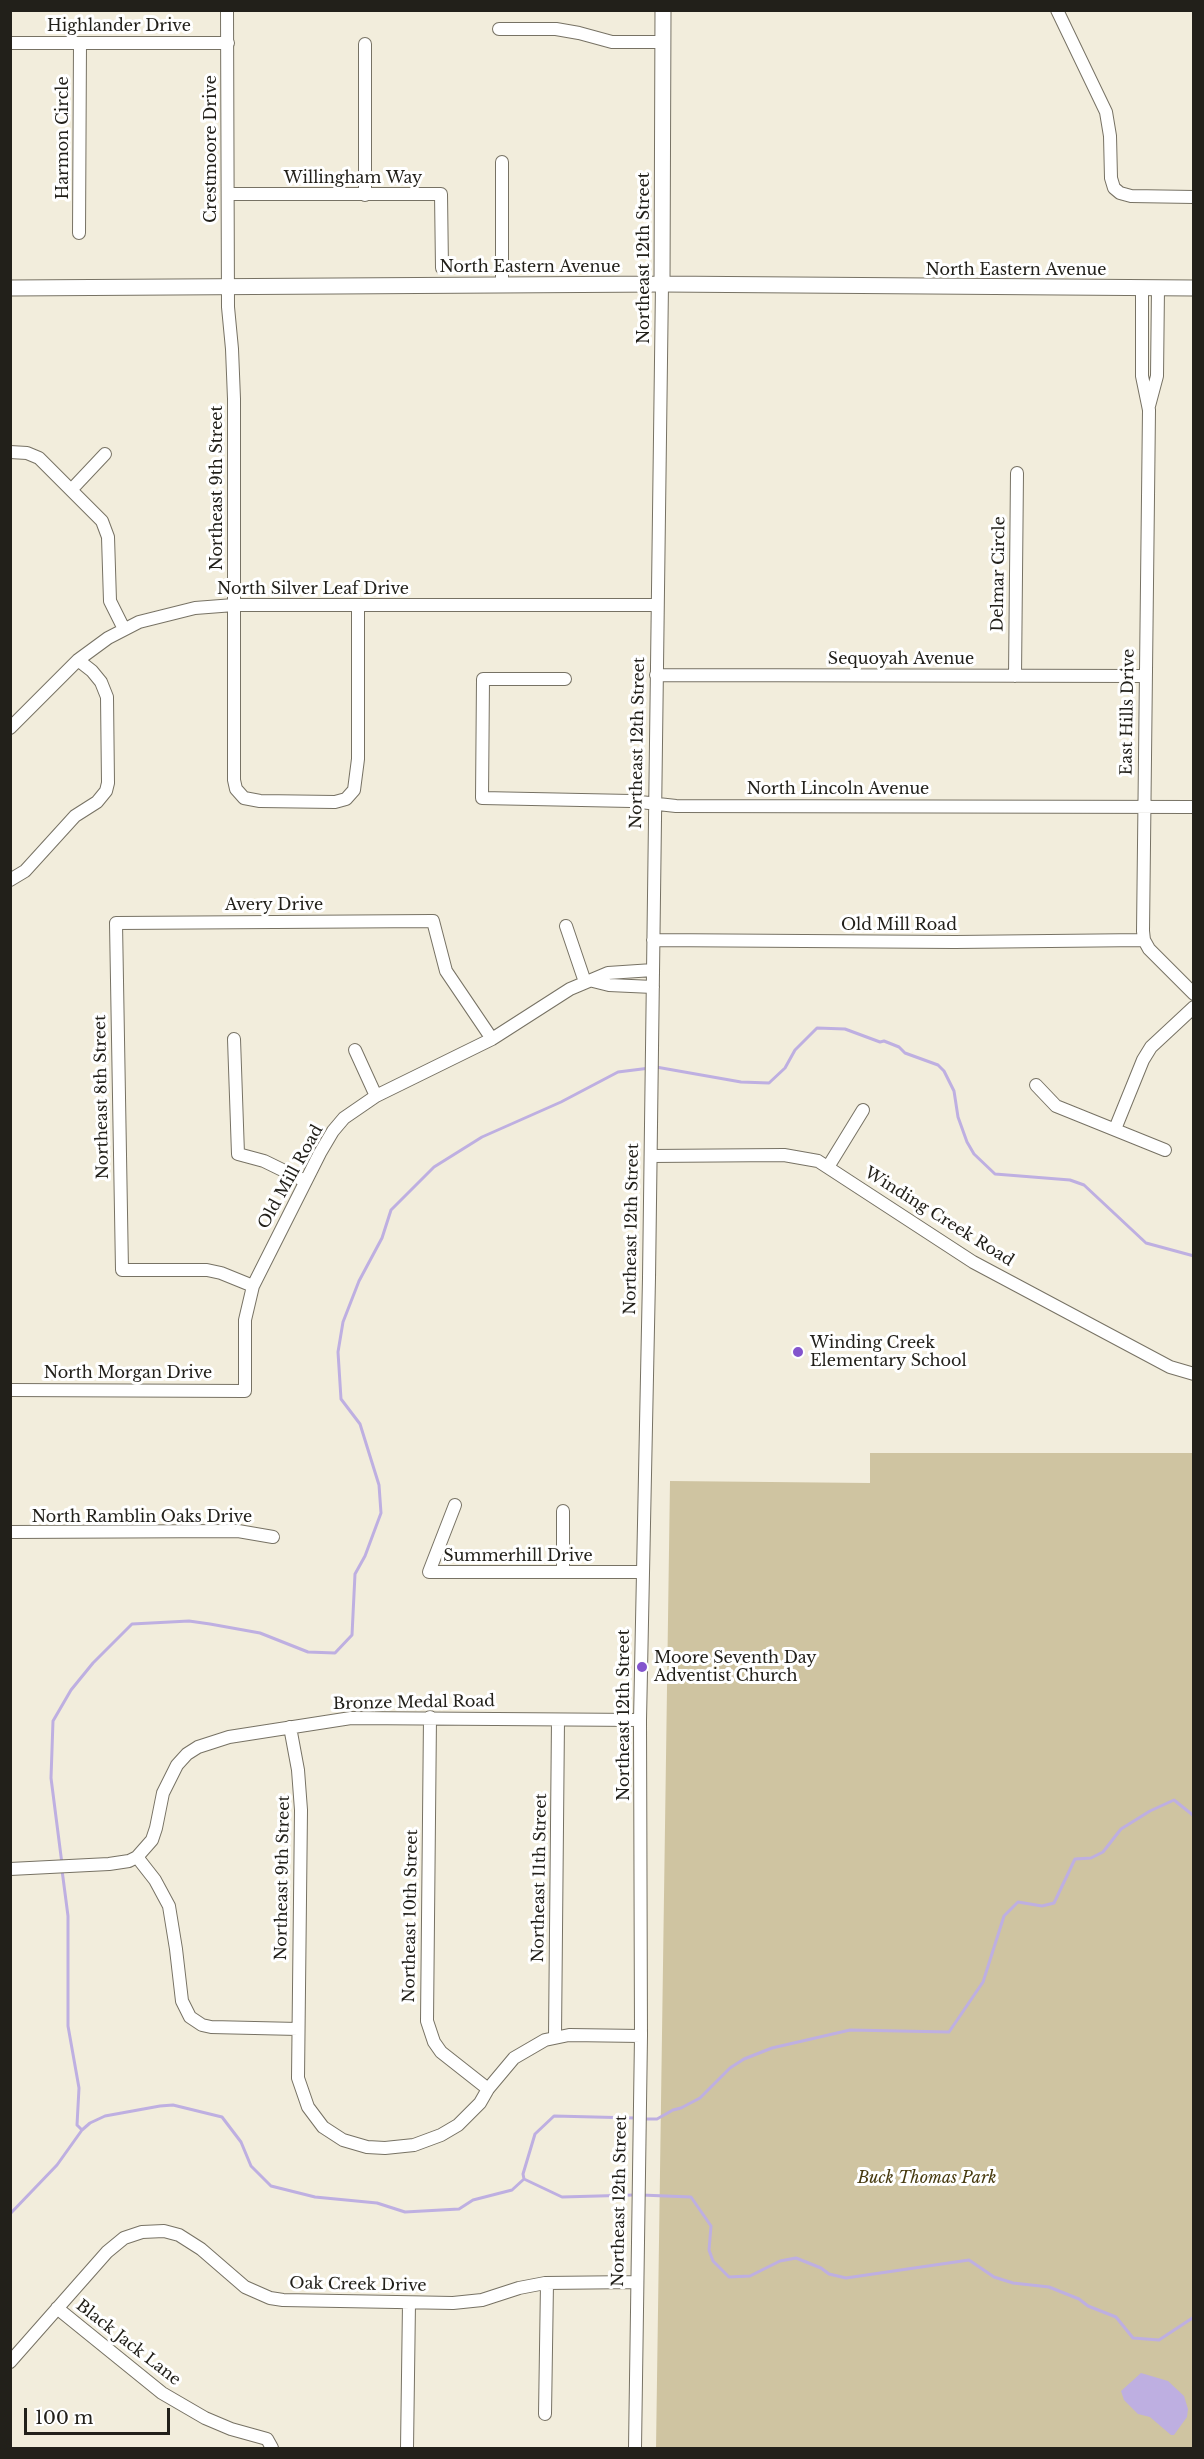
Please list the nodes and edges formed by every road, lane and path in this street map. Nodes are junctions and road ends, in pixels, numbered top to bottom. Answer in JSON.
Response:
{"nodes":[{"id":1,"x":227,"y":10,"type":"edge"},
{"id":2,"x":663,"y":10,"type":"edge"},
{"id":3,"x":1057,"y":10,"type":"edge"},
{"id":4,"x":499,"y":29,"type":"dead end"},
{"id":5,"x":663,"y":42,"type":"junction"},
{"id":6,"x":10,"y":43,"type":"edge"},
{"id":7,"x":80,"y":43,"type":"junction"},
{"id":8,"x":228,"y":43,"type":"junction"},
{"id":9,"x":365,"y":44,"type":"dead end"},
{"id":10,"x":502,"y":162,"type":"dead end"},
{"id":11,"x":228,"y":194,"type":"junction"},
{"id":12,"x":365,"y":195,"type":"junction"},
{"id":13,"x":1194,"y":197,"type":"edge"},
{"id":14,"x":79,"y":233,"type":"dead end"},
{"id":15,"x":442,"y":268,"type":"dead end"},
{"id":16,"x":502,"y":284,"type":"junction"},
{"id":17,"x":662,"y":284,"type":"junction"},
{"id":18,"x":10,"y":288,"type":"edge"},
{"id":19,"x":228,"y":288,"type":"junction"},
{"id":20,"x":1142,"y":288,"type":"junction"},
{"id":21,"x":1158,"y":288,"type":"junction"},
{"id":22,"x":1194,"y":288,"type":"edge"},
{"id":23,"x":1149,"y":411,"type":"junction"},
{"id":24,"x":10,"y":452,"type":"edge"},
{"id":25,"x":105,"y":454,"type":"dead end"},
{"id":26,"x":1017,"y":473,"type":"dead end"},
{"id":27,"x":72,"y":489,"type":"junction"},
{"id":28,"x":234,"y":605,"type":"junction"},
{"id":29,"x":657,"y":605,"type":"junction"},
{"id":30,"x":358,"y":606,"type":"junction"},
{"id":31,"x":124,"y":629,"type":"junction"},
{"id":32,"x":78,"y":660,"type":"junction"},
{"id":33,"x":656,"y":675,"type":"junction"},
{"id":34,"x":1014,"y":676,"type":"junction"},
{"id":35,"x":1145,"y":676,"type":"junction"},
{"id":36,"x":565,"y":679,"type":"dead end"},
{"id":37,"x":10,"y":728,"type":"edge"},
{"id":38,"x":654,"y":803,"type":"junction"},
{"id":39,"x":1194,"y":807,"type":"edge"},
{"id":40,"x":1143,"y":808,"type":"junction"},
{"id":41,"x":10,"y":880,"type":"edge"},
{"id":42,"x":116,"y":923,"type":"joint"},
{"id":43,"x":566,"y":926,"type":"dead end"},
{"id":44,"x":653,"y":940,"type":"junction"},
{"id":45,"x":1144,"y":940,"type":"junction"},
{"id":46,"x":653,"y":970,"type":"junction"},
{"id":47,"x":589,"y":981,"type":"junction"},
{"id":48,"x":653,"y":987,"type":"junction"},
{"id":49,"x":1194,"y":994,"type":"edge"},
{"id":50,"x":1194,"y":1007,"type":"edge"},
{"id":51,"x":234,"y":1039,"type":"dead end"},
{"id":52,"x":492,"y":1039,"type":"junction"},
{"id":53,"x":355,"y":1050,"type":"dead end"},
{"id":54,"x":1036,"y":1085,"type":"dead end"},
{"id":55,"x":376,"y":1096,"type":"junction"},
{"id":56,"x":863,"y":1110,"type":"dead end"},
{"id":57,"x":1115,"y":1129,"type":"junction"},
{"id":58,"x":1165,"y":1150,"type":"dead end"},
{"id":59,"x":651,"y":1156,"type":"junction"},
{"id":60,"x":828,"y":1167,"type":"junction"},
{"id":61,"x":305,"y":1181,"type":"junction"},
{"id":62,"x":253,"y":1286,"type":"junction"},
{"id":63,"x":1194,"y":1374,"type":"edge"},
{"id":64,"x":10,"y":1390,"type":"edge"},
{"id":65,"x":245,"y":1391,"type":"joint"},
{"id":66,"x":455,"y":1505,"type":"dead end"},
{"id":67,"x":563,"y":1511,"type":"dead end"},
{"id":68,"x":10,"y":1532,"type":"edge"},
{"id":69,"x":273,"y":1537,"type":"dead end"},
{"id":70,"x":563,"y":1572,"type":"junction"},
{"id":71,"x":643,"y":1572,"type":"junction"},
{"id":72,"x":430,"y":1717,"type":"junction"},
{"id":73,"x":558,"y":1719,"type":"junction"},
{"id":74,"x":640,"y":1720,"type":"junction"},
{"id":75,"x":290,"y":1727,"type":"junction"},
{"id":76,"x":137,"y":1857,"type":"junction"},
{"id":77,"x":10,"y":1869,"type":"edge"},
{"id":78,"x":298,"y":2029,"type":"junction"},
{"id":79,"x":555,"y":2036,"type":"junction"},
{"id":80,"x":641,"y":2036,"type":"junction"},
{"id":81,"x":488,"y":2089,"type":"junction"},
{"id":82,"x":637,"y":2282,"type":"junction"},
{"id":83,"x":547,"y":2283,"type":"junction"},
{"id":84,"x":410,"y":2303,"type":"junction"},
{"id":85,"x":57,"y":2308,"type":"junction"},
{"id":86,"x":10,"y":2362,"type":"edge"},
{"id":87,"x":545,"y":2414,"type":"dead end"},
{"id":88,"x":272,"y":2448,"type":"edge"},
{"id":89,"x":407,"y":2448,"type":"edge"},
{"id":90,"x":635,"y":2448,"type":"edge"}],
"edges":[{"from":1,"to":8,"type":"street","name":"Crestmoore Drive"},
{"from":2,"to":5,"type":"main road","name":"Northeast 12th Street"},
{"from":3,"to":13,"type":"street"},
{"from":4,"to":5,"type":"street"},
{"from":5,"to":17,"type":"main road","name":"Northeast 12th Street"},
{"from":6,"to":7,"type":"street","name":"Highlander Drive"},
{"from":7,"to":8,"type":"street","name":"Highlander Drive"},
{"from":7,"to":14,"type":"street","name":"Harmon Circle"},
{"from":8,"to":11,"type":"street","name":"Crestmoore Drive"},
{"from":9,"to":12,"type":"street"},
{"from":10,"to":16,"type":"street"},
{"from":11,"to":12,"type":"street","name":"Willingham Way"},
{"from":11,"to":19,"type":"street","name":"Crestmoore Drive"},
{"from":12,"to":15,"type":"street","name":"Willingham Way"},
{"from":16,"to":17,"type":"main road","name":"North Eastern Avenue"},
{"from":16,"to":19,"type":"main road","name":"North Eastern Avenue"},
{"from":17,"to":20,"type":"main road","name":"North Eastern Avenue"},
{"from":17,"to":29,"type":"street","name":"Northeast 12th Street"},
{"from":18,"to":19,"type":"main road","name":"North Eastern Avenue"},
{"from":19,"to":28,"type":"street","name":"Northeast 9th Street"},
{"from":20,"to":21,"type":"main road","name":"North Eastern Avenue"},
{"from":20,"to":23,"type":"street","name":"East Hills Drive"},
{"from":21,"to":22,"type":"main road","name":"North Eastern Avenue"},
{"from":21,"to":23,"type":"street","name":"East Hills Drive"},
{"from":23,"to":35,"type":"street","name":"East Hills Drive"},
{"from":24,"to":27,"type":"street"},
{"from":25,"to":27,"type":"street"},
{"from":26,"to":34,"type":"street","name":"Delmar Circle"},
{"from":27,"to":31,"type":"street"},
{"from":28,"to":30,"type":"street","name":"North Silver Leaf Drive"},
{"from":28,"to":30,"type":"street","name":"Northeast 9th Street"},
{"from":28,"to":31,"type":"street","name":"North Silver Leaf Drive"},
{"from":29,"to":30,"type":"street","name":"North Silver Leaf Drive"},
{"from":29,"to":33,"type":"street","name":"Northeast 12th Street"},
{"from":31,"to":32,"type":"street","name":"North Silver Leaf Drive"},
{"from":32,"to":37,"type":"street","name":"North Silver Leaf Drive"},
{"from":32,"to":41,"type":"street"},
{"from":33,"to":34,"type":"street","name":"Sequoyah Avenue"},
{"from":33,"to":38,"type":"street","name":"Northeast 12th Street"},
{"from":34,"to":35,"type":"street","name":"Sequoyah Avenue"},
{"from":35,"to":40,"type":"street","name":"East Hills Drive"},
{"from":36,"to":38,"type":"street","name":"North Lincoln Avenue"},
{"from":38,"to":40,"type":"street","name":"North Lincoln Avenue"},
{"from":38,"to":44,"type":"street","name":"Northeast 12th Street"},
{"from":39,"to":40,"type":"street","name":"North Lincoln Avenue"},
{"from":40,"to":45,"type":"street","name":"East Hills Drive"},
{"from":42,"to":52,"type":"street","name":"Avery Drive"},
{"from":42,"to":62,"type":"street","name":"Northeast 8th Street"},
{"from":43,"to":47,"type":"street"},
{"from":44,"to":45,"type":"street","name":"Old Mill Road"},
{"from":44,"to":46,"type":"street","name":"Northeast 12th Street"},
{"from":45,"to":49,"type":"street"},
{"from":46,"to":47,"type":"street","name":"Old Mill Road"},
{"from":46,"to":48,"type":"street","name":"Northeast 12th Street"},
{"from":47,"to":48,"type":"street"},
{"from":47,"to":52,"type":"street","name":"Old Mill Road"},
{"from":48,"to":59,"type":"street","name":"Northeast 12th Street"},
{"from":50,"to":57,"type":"street"},
{"from":51,"to":61,"type":"street"},
{"from":52,"to":55,"type":"street","name":"Old Mill Road"},
{"from":53,"to":55,"type":"street"},
{"from":54,"to":57,"type":"street"},
{"from":55,"to":61,"type":"street","name":"Old Mill Road"},
{"from":56,"to":60,"type":"street"},
{"from":57,"to":58,"type":"street"},
{"from":59,"to":60,"type":"street","name":"Winding Creek Road"},
{"from":59,"to":71,"type":"street","name":"Northeast 12th Street"},
{"from":60,"to":63,"type":"street","name":"Winding Creek Road"},
{"from":61,"to":62,"type":"street","name":"Old Mill Road"},
{"from":62,"to":65,"type":"street","name":"Old Mill Road"},
{"from":64,"to":65,"type":"street","name":"North Morgan Drive"},
{"from":66,"to":70,"type":"street","name":"Summerhill Drive"},
{"from":67,"to":70,"type":"street"},
{"from":68,"to":69,"type":"street","name":"North Ramblin Oaks Drive"},
{"from":70,"to":71,"type":"street","name":"Summerhill Drive"},
{"from":71,"to":74,"type":"street","name":"Northeast 12th Street"},
{"from":72,"to":73,"type":"street","name":"Bronze Medal Road"},
{"from":72,"to":75,"type":"street","name":"Bronze Medal Road"},
{"from":72,"to":81,"type":"street","name":"Northeast 10th Street"},
{"from":73,"to":74,"type":"street","name":"Bronze Medal Road"},
{"from":73,"to":79,"type":"street","name":"Northeast 11th Street"},
{"from":74,"to":80,"type":"street","name":"Northeast 12th Street"},
{"from":75,"to":76,"type":"street","name":"Bronze Medal Road"},
{"from":75,"to":78,"type":"street","name":"Northeast 9th Street"},
{"from":76,"to":77,"type":"street"},
{"from":76,"to":78,"type":"street"},
{"from":78,"to":81,"type":"street","name":"Northeast 9th Street"},
{"from":79,"to":80,"type":"street"},
{"from":79,"to":81,"type":"street","name":"Northeast 9th Street"},
{"from":80,"to":82,"type":"street","name":"Northeast 12th Street"},
{"from":82,"to":83,"type":"street","name":"Oak Creek Drive"},
{"from":82,"to":90,"type":"street","name":"Northeast 12th Street"},
{"from":83,"to":84,"type":"street","name":"Oak Creek Drive"},
{"from":83,"to":87,"type":"street"},
{"from":84,"to":85,"type":"street","name":"Oak Creek Drive"},
{"from":84,"to":89,"type":"street"},
{"from":85,"to":86,"type":"street","name":"Oak Creek Drive"},
{"from":85,"to":88,"type":"street","name":"Black Jack Lane"}]}
